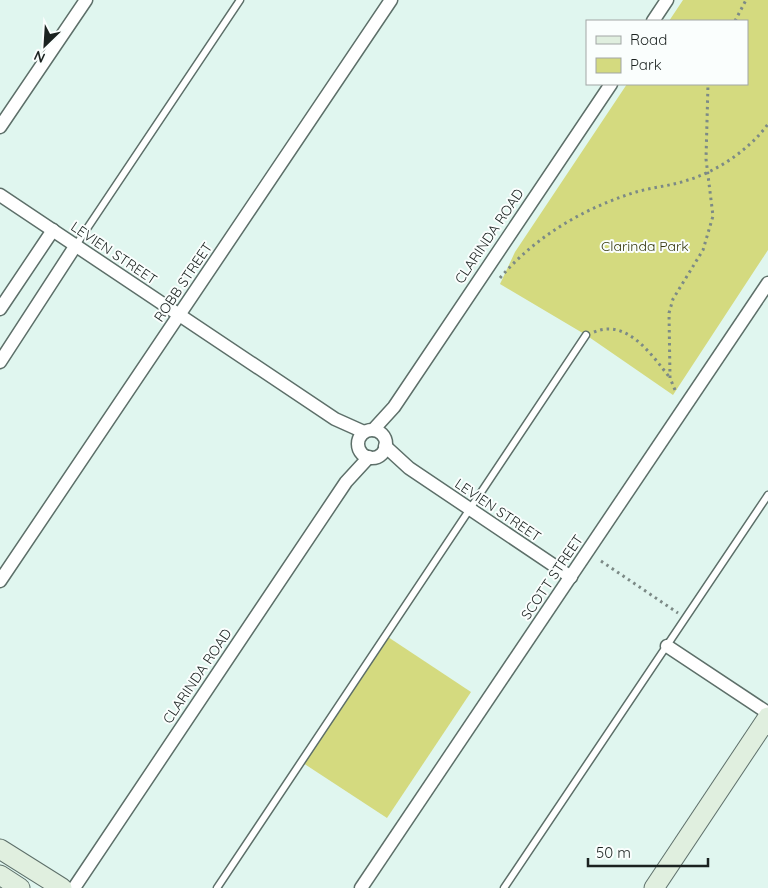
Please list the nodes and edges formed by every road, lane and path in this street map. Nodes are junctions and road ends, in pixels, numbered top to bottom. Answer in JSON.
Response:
{"nodes":[{"id":1,"x":86,"y":0,"type":"edge"},
{"id":2,"x":240,"y":0,"type":"edge"},
{"id":3,"x":391,"y":0,"type":"edge"},
{"id":4,"x":667,"y":0,"type":"edge"},
{"id":5,"x":746,"y":0,"type":"edge"},
{"id":6,"x":654,"y":20,"type":"edge"},
{"id":7,"x":736,"y":20,"type":"edge"},
{"id":8,"x":610,"y":85,"type":"edge"},
{"id":9,"x":708,"y":85,"type":"edge"},
{"id":10,"x":768,"y":124,"type":"edge"},
{"id":11,"x":0,"y":127,"type":"edge"},
{"id":12,"x":709,"y":172,"type":"junction"},
{"id":13,"x":0,"y":195,"type":"edge"},
{"id":14,"x":53,"y":230,"type":"junction"},
{"id":15,"x":76,"y":245,"type":"junction"},
{"id":16,"x":500,"y":278,"type":"dead end"},
{"id":17,"x":768,"y":283,"type":"edge"},
{"id":18,"x":0,"y":310,"type":"edge"},
{"id":19,"x":180,"y":315,"type":"junction"},
{"id":20,"x":586,"y":335,"type":"joint"},
{"id":21,"x":0,"y":362,"type":"edge"},
{"id":22,"x":670,"y":378,"type":"junction"},
{"id":23,"x":676,"y":390,"type":"dead end"},
{"id":24,"x":371,"y":444,"type":"junction"},
{"id":25,"x":768,"y":495,"type":"edge"},
{"id":26,"x":470,"y":509,"type":"junction"},
{"id":27,"x":601,"y":561,"type":"dead end"},
{"id":28,"x":570,"y":577,"type":"junction"},
{"id":29,"x":0,"y":581,"type":"edge"},
{"id":30,"x":686,"y":618,"type":"junction"},
{"id":31,"x":667,"y":646,"type":"junction"},
{"id":32,"x":768,"y":713,"type":"edge"},
{"id":33,"x":768,"y":717,"type":"edge"},
{"id":34,"x":0,"y":849,"type":"edge"},
{"id":35,"x":0,"y":875,"type":"edge"},
{"id":36,"x":20,"y":888,"type":"edge"},
{"id":37,"x":62,"y":888,"type":"edge"},
{"id":38,"x":74,"y":888,"type":"edge"},
{"id":39,"x":217,"y":888,"type":"edge"},
{"id":40,"x":361,"y":888,"type":"edge"},
{"id":41,"x":504,"y":888,"type":"edge"},
{"id":42,"x":654,"y":888,"type":"edge"}],
"edges":[{"from":1,"to":11,"type":"street"},
{"from":2,"to":15,"type":"lane"},
{"from":3,"to":19,"type":"street","name":"ROBB STREET"},
{"from":4,"to":6,"type":"street"},
{"from":5,"to":7,"type":"path"},
{"from":8,"to":24,"type":"street","name":"CLARINDA ROAD"},
{"from":9,"to":12,"type":"path"},
{"from":10,"to":12,"type":"path"},
{"from":12,"to":16,"type":"path"},
{"from":12,"to":22,"type":"path"},
{"from":13,"to":14,"type":"street","name":"LEVIEN STREET"},
{"from":14,"to":15,"type":"street","name":"LEVIEN STREET"},
{"from":14,"to":18,"type":"street"},
{"from":15,"to":19,"type":"street","name":"LEVIEN STREET"},
{"from":15,"to":21,"type":"street"},
{"from":17,"to":28,"type":"street","name":"SCOTT STREET"},
{"from":19,"to":24,"type":"street","name":"LEVIEN STREET"},
{"from":19,"to":29,"type":"street","name":"ROBB STREET"},
{"from":20,"to":22,"type":"path"},
{"from":20,"to":26,"type":"lane"},
{"from":22,"to":23,"type":"path"},
{"from":24,"to":26,"type":"street","name":"LEVIEN STREET"},
{"from":24,"to":38,"type":"street","name":"CLARINDA ROAD"},
{"from":25,"to":30,"type":"lane"},
{"from":26,"to":28,"type":"street","name":"LEVIEN STREET"},
{"from":26,"to":39,"type":"lane"},
{"from":27,"to":30,"type":"path"},
{"from":28,"to":40,"type":"street","name":"SCOTT STREET"},
{"from":30,"to":31,"type":"lane"},
{"from":31,"to":32,"type":"street"},
{"from":31,"to":41,"type":"lane"},
{"from":33,"to":42,"type":"main road"},
{"from":34,"to":37,"type":"main road"},
{"from":35,"to":36,"type":"main road"}]}
